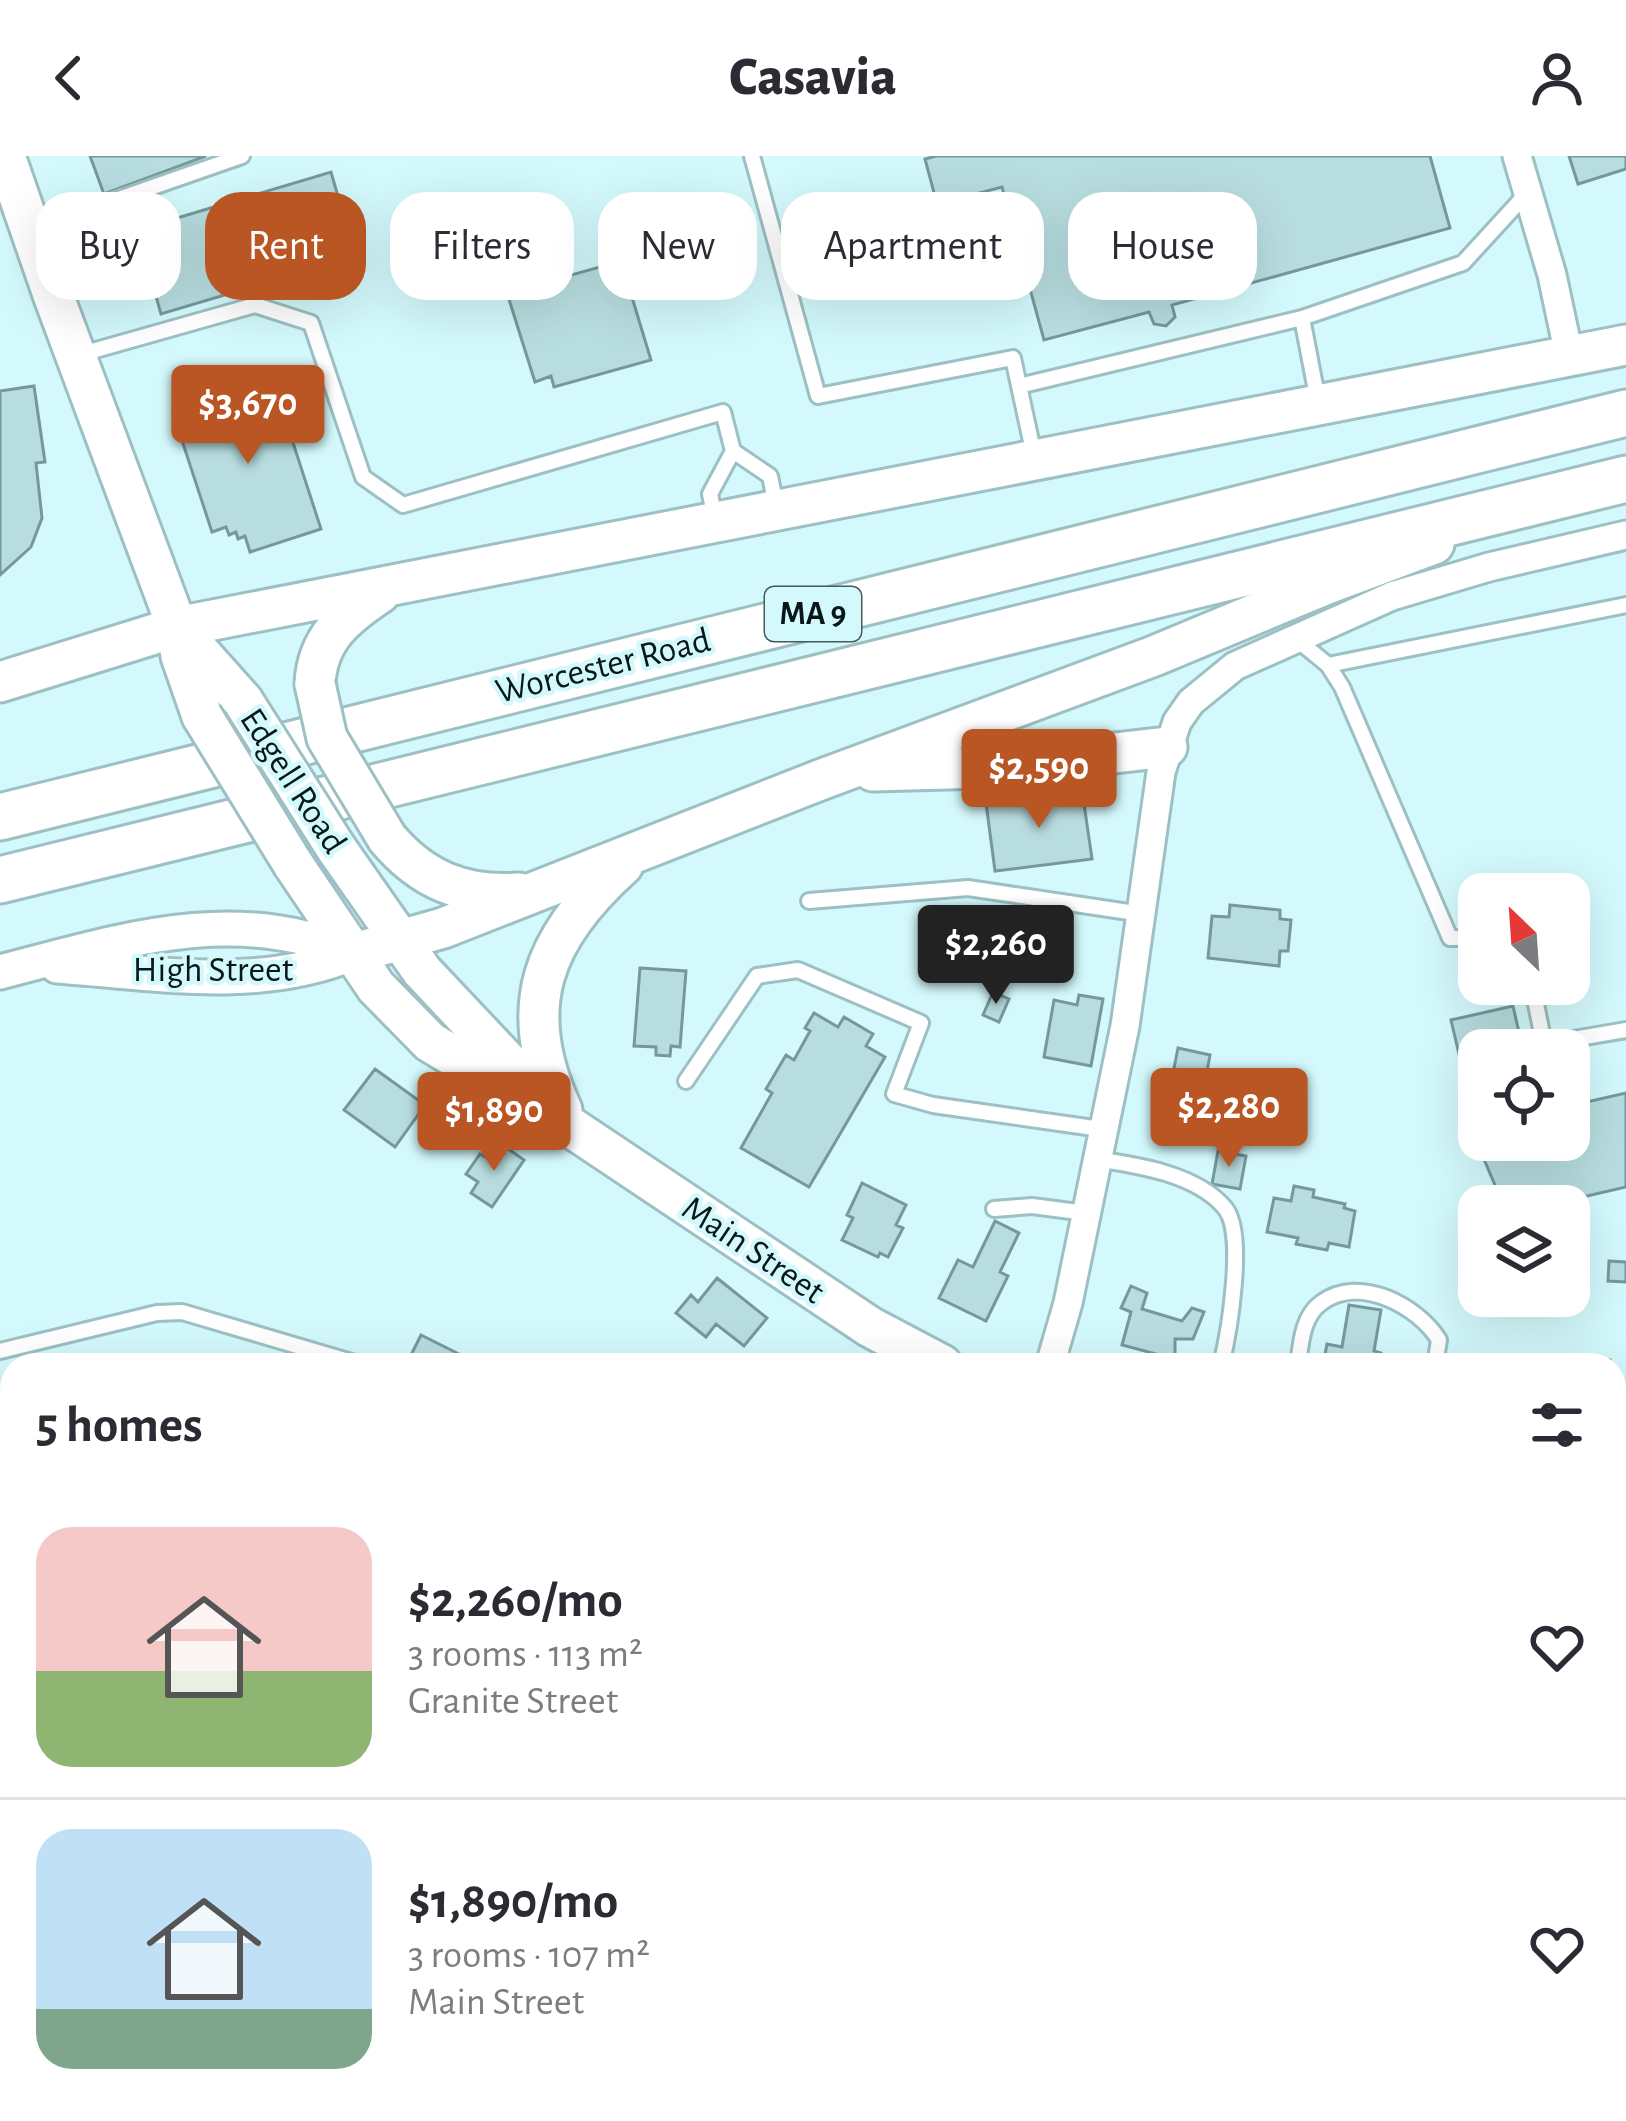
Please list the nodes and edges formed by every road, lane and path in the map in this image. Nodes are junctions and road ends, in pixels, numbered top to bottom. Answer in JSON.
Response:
{"nodes":[{"id":1,"x":5,"y":156,"type":"edge"},
{"id":2,"x":242,"y":156,"type":"edge"},
{"id":3,"x":752,"y":156,"type":"edge"},
{"id":4,"x":1517,"y":156,"type":"edge"},
{"id":5,"x":1528,"y":192,"type":"junction"},
{"id":6,"x":30,"y":230,"type":"junction"},
{"id":7,"x":1302,"y":317,"type":"junction"},
{"id":8,"x":1626,"y":345,"type":"edge"},
{"id":9,"x":1569,"y":355,"type":"junction"},
{"id":10,"x":75,"y":356,"type":"junction"},
{"id":11,"x":1019,"y":386,"type":"junction"},
{"id":12,"x":1318,"y":404,"type":"junction"},
{"id":13,"x":1626,"y":413,"type":"edge"},
{"id":14,"x":734,"y":451,"type":"junction"},
{"id":15,"x":1035,"y":460,"type":"junction"},
{"id":16,"x":1626,"y":480,"type":"edge"},
{"id":17,"x":777,"y":511,"type":"junction"},
{"id":18,"x":717,"y":523,"type":"junction"},
{"id":19,"x":1626,"y":536,"type":"edge"},
{"id":20,"x":389,"y":587,"type":"junction"},
{"id":21,"x":1626,"y":605,"type":"edge"},
{"id":22,"x":177,"y":627,"type":"junction"},
{"id":23,"x":1295,"y":638,"type":"junction"},
{"id":24,"x":1328,"y":665,"type":"junction"},
{"id":25,"x":0,"y":682,"type":"edge"},
{"id":26,"x":1167,"y":747,"type":"junction"},
{"id":27,"x":820,"y":780,"type":"junction"},
{"id":28,"x":0,"y":817,"type":"edge"},
{"id":29,"x":640,"y":850,"type":"junction"},
{"id":30,"x":0,"y":880,"type":"edge"},
{"id":31,"x":537,"y":891,"type":"junction"},
{"id":32,"x":809,"y":901,"type":"dead end"},
{"id":33,"x":1142,"y":914,"type":"junction"},
{"id":34,"x":1458,"y":938,"type":"edge"},
{"id":35,"x":399,"y":942,"type":"junction"},
{"id":36,"x":351,"y":954,"type":"junction"},
{"id":37,"x":14,"y":968,"type":"edge"},
{"id":38,"x":1536,"y":1005,"type":"edge"},
{"id":39,"x":1626,"y":1030,"type":"edge"},
{"id":40,"x":686,"y":1081,"type":"dead end"},
{"id":41,"x":569,"y":1126,"type":"junction"},
{"id":42,"x":1101,"y":1129,"type":"junction"},
{"id":43,"x":1096,"y":1159,"type":"junction"},
{"id":44,"x":994,"y":1209,"type":"dead end"},
{"id":45,"x":1086,"y":1213,"type":"junction"},
{"id":46,"x":0,"y":1351,"type":"edge"},
{"id":47,"x":321,"y":1353,"type":"edge"},
{"id":48,"x":922,"y":1353,"type":"edge"},
{"id":49,"x":1054,"y":1353,"type":"edge"},
{"id":50,"x":1222,"y":1353,"type":"edge"},
{"id":51,"x":1300,"y":1353,"type":"edge"},
{"id":52,"x":1437,"y":1353,"type":"edge"}],
"edges":[{"from":1,"to":6,"type":"main road","name":"Edgell Road"},
{"from":2,"to":6,"type":"lane"},
{"from":3,"to":11,"type":"lane"},
{"from":4,"to":5,"type":"street"},
{"from":5,"to":7,"type":"lane"},
{"from":5,"to":9,"type":"street"},
{"from":6,"to":10,"type":"main road","name":"Edgell Road"},
{"from":7,"to":11,"type":"lane"},
{"from":7,"to":12,"type":"lane"},
{"from":8,"to":9,"type":"main road"},
{"from":9,"to":12,"type":"main road"},
{"from":10,"to":14,"type":"lane"},
{"from":10,"to":22,"type":"main road","name":"Edgell Road"},
{"from":11,"to":15,"type":"lane"},
{"from":12,"to":15,"type":"main road"},
{"from":13,"to":28,"type":"highway","name":"Worcester Road","number":"MA 9"},
{"from":14,"to":17,"type":"lane"},
{"from":14,"to":18,"type":"lane"},
{"from":15,"to":17,"type":"main road"},
{"from":16,"to":27,"type":"main road","name":"Worcester Road"},
{"from":16,"to":30,"type":"highway","name":"Worcester Road","number":"MA 9"},
{"from":17,"to":18,"type":"main road"},
{"from":18,"to":20,"type":"main road"},
{"from":19,"to":23,"type":"street"},
{"from":20,"to":22,"type":"main road"},
{"from":20,"to":31,"type":"main road","bridge":true},
{"from":21,"to":24,"type":"lane"},
{"from":22,"to":25,"type":"main road"},
{"from":22,"to":35,"type":"main road","name":"Edgell Road","bridge":true},
{"from":22,"to":36,"type":"main road","name":"Edgell Road","bridge":true},
{"from":23,"to":24,"type":"lane"},
{"from":23,"to":26,"type":"street"},
{"from":24,"to":34,"type":"lane"},
{"from":26,"to":27,"type":"main road"},
{"from":26,"to":33,"type":"street"},
{"from":27,"to":29,"type":"main road","name":"Worcester Road"},
{"from":29,"to":31,"type":"main road","name":"Worcester Road"},
{"from":29,"to":41,"type":"main road"},
{"from":31,"to":35,"type":"main road","name":"Worcester Road"},
{"from":32,"to":33,"type":"lane"},
{"from":33,"to":42,"type":"street"},
{"from":35,"to":36,"type":"main road","name":"Worcester Road"},
{"from":35,"to":41,"type":"main road","name":"Main Street"},
{"from":36,"to":37,"type":"street","name":"High Street"},
{"from":36,"to":37,"type":"street","name":"High Street"},
{"from":36,"to":41,"type":"main road","name":"Main Street"},
{"from":38,"to":39,"type":"lane"},
{"from":40,"to":42,"type":"lane"},
{"from":41,"to":48,"type":"main road","name":"Main Street"},
{"from":42,"to":43,"type":"street"},
{"from":43,"to":45,"type":"street"},
{"from":43,"to":50,"type":"lane"},
{"from":44,"to":45,"type":"lane"},
{"from":45,"to":49,"type":"street"},
{"from":46,"to":47,"type":"lane"},
{"from":51,"to":52,"type":"lane"}]}
